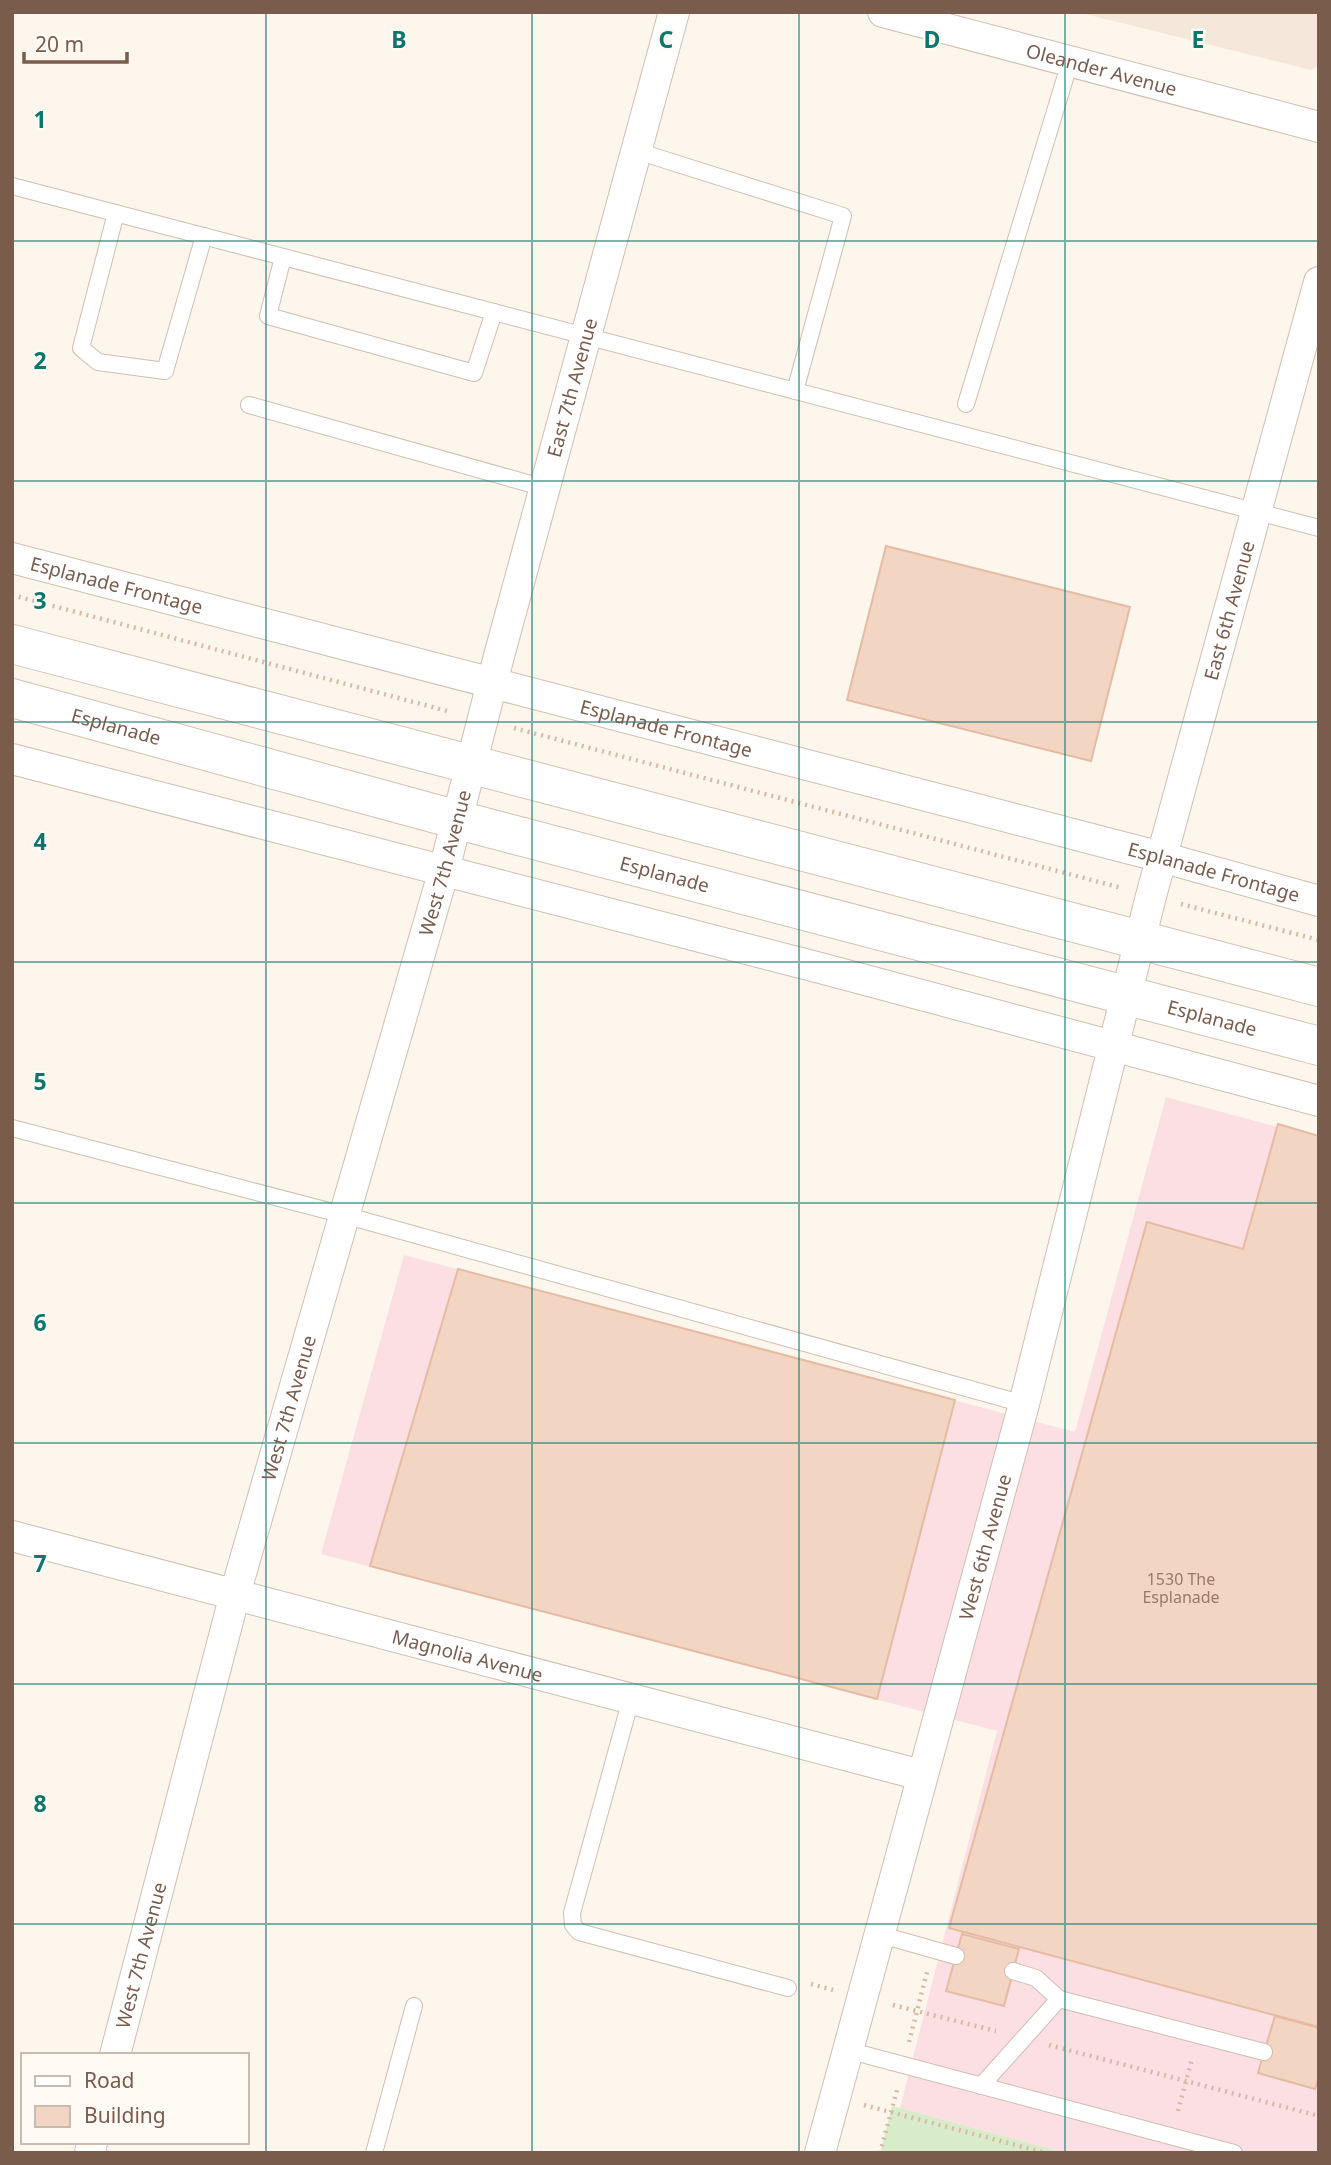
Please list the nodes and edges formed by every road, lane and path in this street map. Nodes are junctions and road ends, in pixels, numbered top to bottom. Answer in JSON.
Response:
{"nodes":[{"id":1,"x":674,"y":12,"type":"edge"},
{"id":2,"x":883,"y":12,"type":"edge"},
{"id":3,"x":1070,"y":62,"type":"junction"},
{"id":4,"x":1319,"y":127,"type":"edge"},
{"id":5,"x":636,"y":151,"type":"junction"},
{"id":6,"x":12,"y":186,"type":"edge"},
{"id":7,"x":116,"y":213,"type":"junction"},
{"id":8,"x":204,"y":236,"type":"junction"},
{"id":9,"x":283,"y":257,"type":"junction"},
{"id":10,"x":1319,"y":282,"type":"edge"},
{"id":11,"x":494,"y":312,"type":"junction"},
{"id":12,"x":586,"y":336,"type":"junction"},
{"id":13,"x":795,"y":391,"type":"junction"},
{"id":14,"x":966,"y":404,"type":"dead end"},
{"id":15,"x":249,"y":405,"type":"dead end"},
{"id":16,"x":545,"y":488,"type":"junction"},
{"id":17,"x":1256,"y":511,"type":"junction"},
{"id":18,"x":1319,"y":528,"type":"edge"},
{"id":19,"x":12,"y":558,"type":"edge"},
{"id":20,"x":12,"y":596,"type":"edge"},
{"id":21,"x":12,"y":644,"type":"edge"},
{"id":22,"x":491,"y":684,"type":"junction"},
{"id":23,"x":12,"y":698,"type":"edge"},
{"id":24,"x":483,"y":720,"type":"junction"},
{"id":25,"x":12,"y":759,"type":"edge"},
{"id":26,"x":472,"y":763,"type":"junction"},
{"id":27,"x":458,"y":820,"type":"junction"},
{"id":28,"x":1161,"y":857,"type":"junction"},
{"id":29,"x":444,"y":870,"type":"junction"},
{"id":30,"x":1151,"y":896,"type":"junction"},
{"id":31,"x":1200,"y":898,"type":"dead end"},
{"id":32,"x":1319,"y":901,"type":"edge"},
{"id":33,"x":1197,"y":909,"type":"junction"},
{"id":34,"x":1194,"y":918,"type":"dead end"},
{"id":35,"x":1140,"y":939,"type":"junction"},
{"id":36,"x":1319,"y":940,"type":"edge"},
{"id":37,"x":1319,"y":987,"type":"edge"},
{"id":38,"x":1125,"y":995,"type":"junction"},
{"id":39,"x":1319,"y":1046,"type":"edge"},
{"id":40,"x":1113,"y":1047,"type":"junction"},
{"id":41,"x":1319,"y":1101,"type":"edge"},
{"id":42,"x":12,"y":1128,"type":"edge"},
{"id":43,"x":344,"y":1215,"type":"junction"},
{"id":44,"x":1024,"y":1404,"type":"junction"},
{"id":45,"x":12,"y":1536,"type":"edge"},
{"id":46,"x":235,"y":1594,"type":"junction"},
{"id":47,"x":631,"y":1699,"type":"junction"},
{"id":48,"x":921,"y":1776,"type":"junction"},
{"id":49,"x":878,"y":1934,"type":"junction"},
{"id":50,"x":956,"y":1956,"type":"dead end"},
{"id":51,"x":928,"y":1971,"type":"dead end"},
{"id":52,"x":1013,"y":1971,"type":"dead end"},
{"id":53,"x":794,"y":1985,"type":"joint"},
{"id":54,"x":837,"y":1991,"type":"dead end"},
{"id":55,"x":1059,"y":1999,"type":"junction"},
{"id":56,"x":889,"y":2004,"type":"dead end"},
{"id":57,"x":414,"y":2006,"type":"dead end"},
{"id":58,"x":917,"y":2012,"type":"junction"},
{"id":59,"x":997,"y":2032,"type":"dead end"},
{"id":60,"x":1038,"y":2042,"type":"dead end"},
{"id":61,"x":847,"y":2050,"type":"junction"},
{"id":62,"x":1264,"y":2052,"type":"dead end"},
{"id":63,"x":116,"y":2053,"type":"edge"},
{"id":64,"x":906,"y":2053,"type":"dead end"},
{"id":65,"x":1188,"y":2072,"type":"dead end"},
{"id":66,"x":1186,"y":2081,"type":"junction"},
{"id":67,"x":981,"y":2085,"type":"junction"},
{"id":68,"x":897,"y":2090,"type":"dead end"},
{"id":69,"x":860,"y":2104,"type":"dead end"},
{"id":70,"x":891,"y":2112,"type":"junction"},
{"id":71,"x":1176,"y":2116,"type":"dead end"},
{"id":72,"x":1319,"y":2116,"type":"edge"},
{"id":73,"x":374,"y":2153,"type":"edge"},
{"id":74,"x":820,"y":2153,"type":"edge"},
{"id":75,"x":880,"y":2153,"type":"edge"},
{"id":76,"x":1046,"y":2153,"type":"edge"},
{"id":77,"x":1234,"y":2153,"type":"edge"}],
"edges":[{"from":1,"to":5,"type":"street","name":"East 7th Avenue"},
{"from":2,"to":3,"type":"street","name":"Oleander Avenue"},
{"from":3,"to":4,"type":"street","name":"Oleander Avenue"},
{"from":3,"to":14,"type":"lane"},
{"from":5,"to":12,"type":"street","name":"East 7th Avenue"},
{"from":5,"to":13,"type":"lane"},
{"from":6,"to":7,"type":"lane"},
{"from":7,"to":8,"type":"lane"},
{"from":7,"to":8,"type":"lane"},
{"from":8,"to":9,"type":"lane"},
{"from":9,"to":11,"type":"lane"},
{"from":9,"to":11,"type":"lane"},
{"from":10,"to":17,"type":"street","name":"East 6th Avenue"},
{"from":11,"to":12,"type":"lane"},
{"from":12,"to":13,"type":"lane"},
{"from":12,"to":16,"type":"street","name":"East 7th Avenue"},
{"from":13,"to":17,"type":"lane"},
{"from":15,"to":16,"type":"lane"},
{"from":16,"to":22,"type":"street","name":"East 7th Avenue"},
{"from":17,"to":18,"type":"lane"},
{"from":17,"to":28,"type":"street","name":"East 6th Avenue"},
{"from":19,"to":22,"type":"street","name":"Esplanade Frontage"},
{"from":20,"to":24,"type":"path"},
{"from":21,"to":26,"type":"main road"},
{"from":22,"to":24,"type":"street","name":"East 7th Avenue"},
{"from":22,"to":28,"type":"street","name":"Esplanade Frontage"},
{"from":23,"to":27,"type":"main road","name":"Esplanade"},
{"from":24,"to":26,"type":"street","name":"East 7th Avenue"},
{"from":24,"to":30,"type":"path"},
{"from":25,"to":29,"type":"street"},
{"from":26,"to":27,"type":"street","name":"West 7th Avenue"},
{"from":26,"to":35,"type":"main road"},
{"from":27,"to":29,"type":"street","name":"West 7th Avenue"},
{"from":27,"to":38,"type":"main road","name":"Esplanade"},
{"from":28,"to":30,"type":"street","name":"East 6th Avenue"},
{"from":28,"to":32,"type":"street","name":"Esplanade Frontage"},
{"from":29,"to":40,"type":"street"},
{"from":29,"to":43,"type":"street","name":"West 7th Avenue"},
{"from":30,"to":33,"type":"path"},
{"from":30,"to":35,"type":"street","name":"East 6th Avenue"},
{"from":31,"to":33,"type":"path"},
{"from":33,"to":34,"type":"path"},
{"from":33,"to":36,"type":"path"},
{"from":35,"to":37,"type":"main road"},
{"from":35,"to":38,"type":"street","name":"West 6th Avenue"},
{"from":38,"to":39,"type":"main road","name":"Esplanade"},
{"from":38,"to":40,"type":"street","name":"West 6th Avenue"},
{"from":40,"to":41,"type":"street"},
{"from":40,"to":44,"type":"street","name":"West 6th Avenue"},
{"from":42,"to":43,"type":"lane"},
{"from":43,"to":44,"type":"lane"},
{"from":43,"to":46,"type":"street","name":"West 7th Avenue"},
{"from":44,"to":48,"type":"street","name":"West 6th Avenue"},
{"from":45,"to":46,"type":"street","name":"Magnolia Avenue"},
{"from":46,"to":47,"type":"street","name":"Magnolia Avenue"},
{"from":46,"to":63,"type":"street","name":"West 7th Avenue"},
{"from":47,"to":48,"type":"street","name":"Magnolia Avenue"},
{"from":47,"to":53,"type":"lane"},
{"from":48,"to":49,"type":"street","name":"West 6th Avenue"},
{"from":49,"to":50,"type":"lane"},
{"from":49,"to":61,"type":"street","name":"West 6th Avenue"},
{"from":51,"to":58,"type":"path"},
{"from":52,"to":55,"type":"lane"},
{"from":53,"to":54,"type":"path"},
{"from":55,"to":62,"type":"lane"},
{"from":55,"to":67,"type":"lane"},
{"from":56,"to":58,"type":"path"},
{"from":57,"to":73,"type":"lane"},
{"from":58,"to":59,"type":"path"},
{"from":58,"to":64,"type":"path"},
{"from":60,"to":66,"type":"path"},
{"from":61,"to":67,"type":"lane"},
{"from":61,"to":74,"type":"street","name":"West 6th Avenue"},
{"from":65,"to":66,"type":"path"},
{"from":66,"to":71,"type":"path"},
{"from":66,"to":72,"type":"path"},
{"from":67,"to":77,"type":"lane"},
{"from":68,"to":70,"type":"path"},
{"from":69,"to":70,"type":"path"},
{"from":70,"to":75,"type":"path"},
{"from":70,"to":76,"type":"path"}]}
